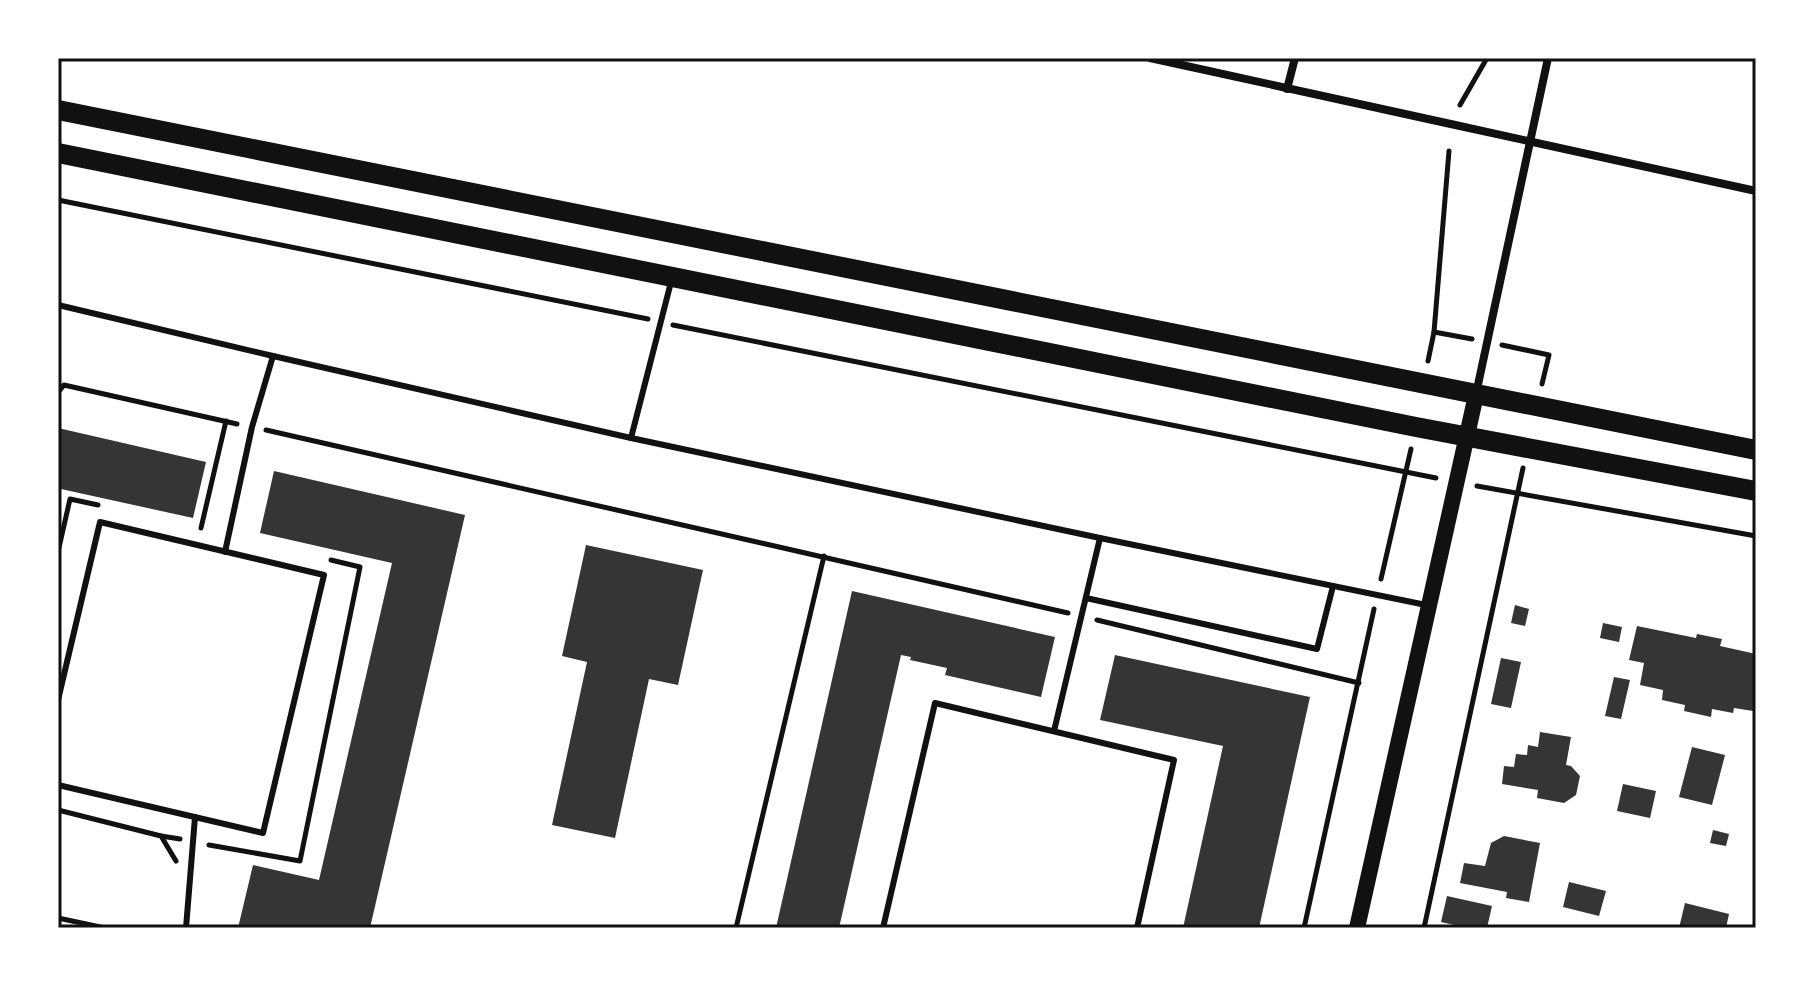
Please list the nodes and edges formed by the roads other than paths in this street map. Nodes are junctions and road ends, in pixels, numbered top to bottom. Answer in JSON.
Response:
{"nodes":[{"id":1,"x":1150,"y":58,"type":"edge"},
{"id":2,"x":1295,"y":58,"type":"edge"},
{"id":3,"x":1548,"y":58,"type":"edge"},
{"id":4,"x":1287,"y":89,"type":"junction"},
{"id":5,"x":58,"y":110,"type":"edge"},
{"id":6,"x":1529,"y":140,"type":"junction"},
{"id":7,"x":58,"y":153,"type":"edge"},
{"id":8,"x":1756,"y":191,"type":"edge"},
{"id":9,"x":672,"y":277,"type":"junction"},
{"id":10,"x":58,"y":305,"type":"edge"},
{"id":11,"x":273,"y":356,"type":"junction"},
{"id":12,"x":1476,"y":395,"type":"junction"},
{"id":13,"x":1467,"y":437,"type":"junction"},
{"id":14,"x":631,"y":438,"type":"junction"},
{"id":15,"x":1756,"y":450,"type":"edge"},
{"id":16,"x":1756,"y":491,"type":"edge"},
{"id":17,"x":1100,"y":538,"type":"junction"},
{"id":18,"x":225,"y":552,"type":"junction"},
{"id":19,"x":1333,"y":586,"type":"junction"},
{"id":20,"x":1086,"y":598,"type":"junction"},
{"id":21,"x":1429,"y":606,"type":"junction"},
{"id":22,"x":58,"y":700,"type":"edge"},
{"id":23,"x":1054,"y":731,"type":"junction"},
{"id":24,"x":58,"y":785,"type":"edge"},
{"id":25,"x":195,"y":817,"type":"junction"},
{"id":26,"x":186,"y":928,"type":"edge"},
{"id":27,"x":883,"y":928,"type":"edge"},
{"id":28,"x":1137,"y":928,"type":"edge"},
{"id":29,"x":1357,"y":928,"type":"edge"}],
"edges":[{"from":1,"to":4,"type":"street"},
{"from":2,"to":4,"type":"street"},
{"from":3,"to":6,"type":"street"},
{"from":4,"to":6,"type":"street"},
{"from":5,"to":12,"type":"main road"},
{"from":6,"to":8,"type":"street"},
{"from":6,"to":12,"type":"street"},
{"from":7,"to":9,"type":"main road"},
{"from":9,"to":13,"type":"main road"},
{"from":9,"to":14,"type":"lane"},
{"from":10,"to":11,"type":"lane"},
{"from":11,"to":14,"type":"lane"},
{"from":11,"to":18,"type":"lane"},
{"from":12,"to":13,"type":"main road"},
{"from":12,"to":15,"type":"main road"},
{"from":13,"to":16,"type":"main road"},
{"from":13,"to":21,"type":"main road"},
{"from":14,"to":17,"type":"lane"},
{"from":17,"to":19,"type":"lane"},
{"from":17,"to":20,"type":"lane"},
{"from":18,"to":22,"type":"lane"},
{"from":18,"to":25,"type":"lane"},
{"from":19,"to":20,"type":"lane"},
{"from":19,"to":21,"type":"lane"},
{"from":20,"to":23,"type":"lane"},
{"from":21,"to":29,"type":"main road"},
{"from":23,"to":27,"type":"lane"},
{"from":23,"to":28,"type":"lane"},
{"from":24,"to":25,"type":"lane"},
{"from":25,"to":26,"type":"lane"}]}
